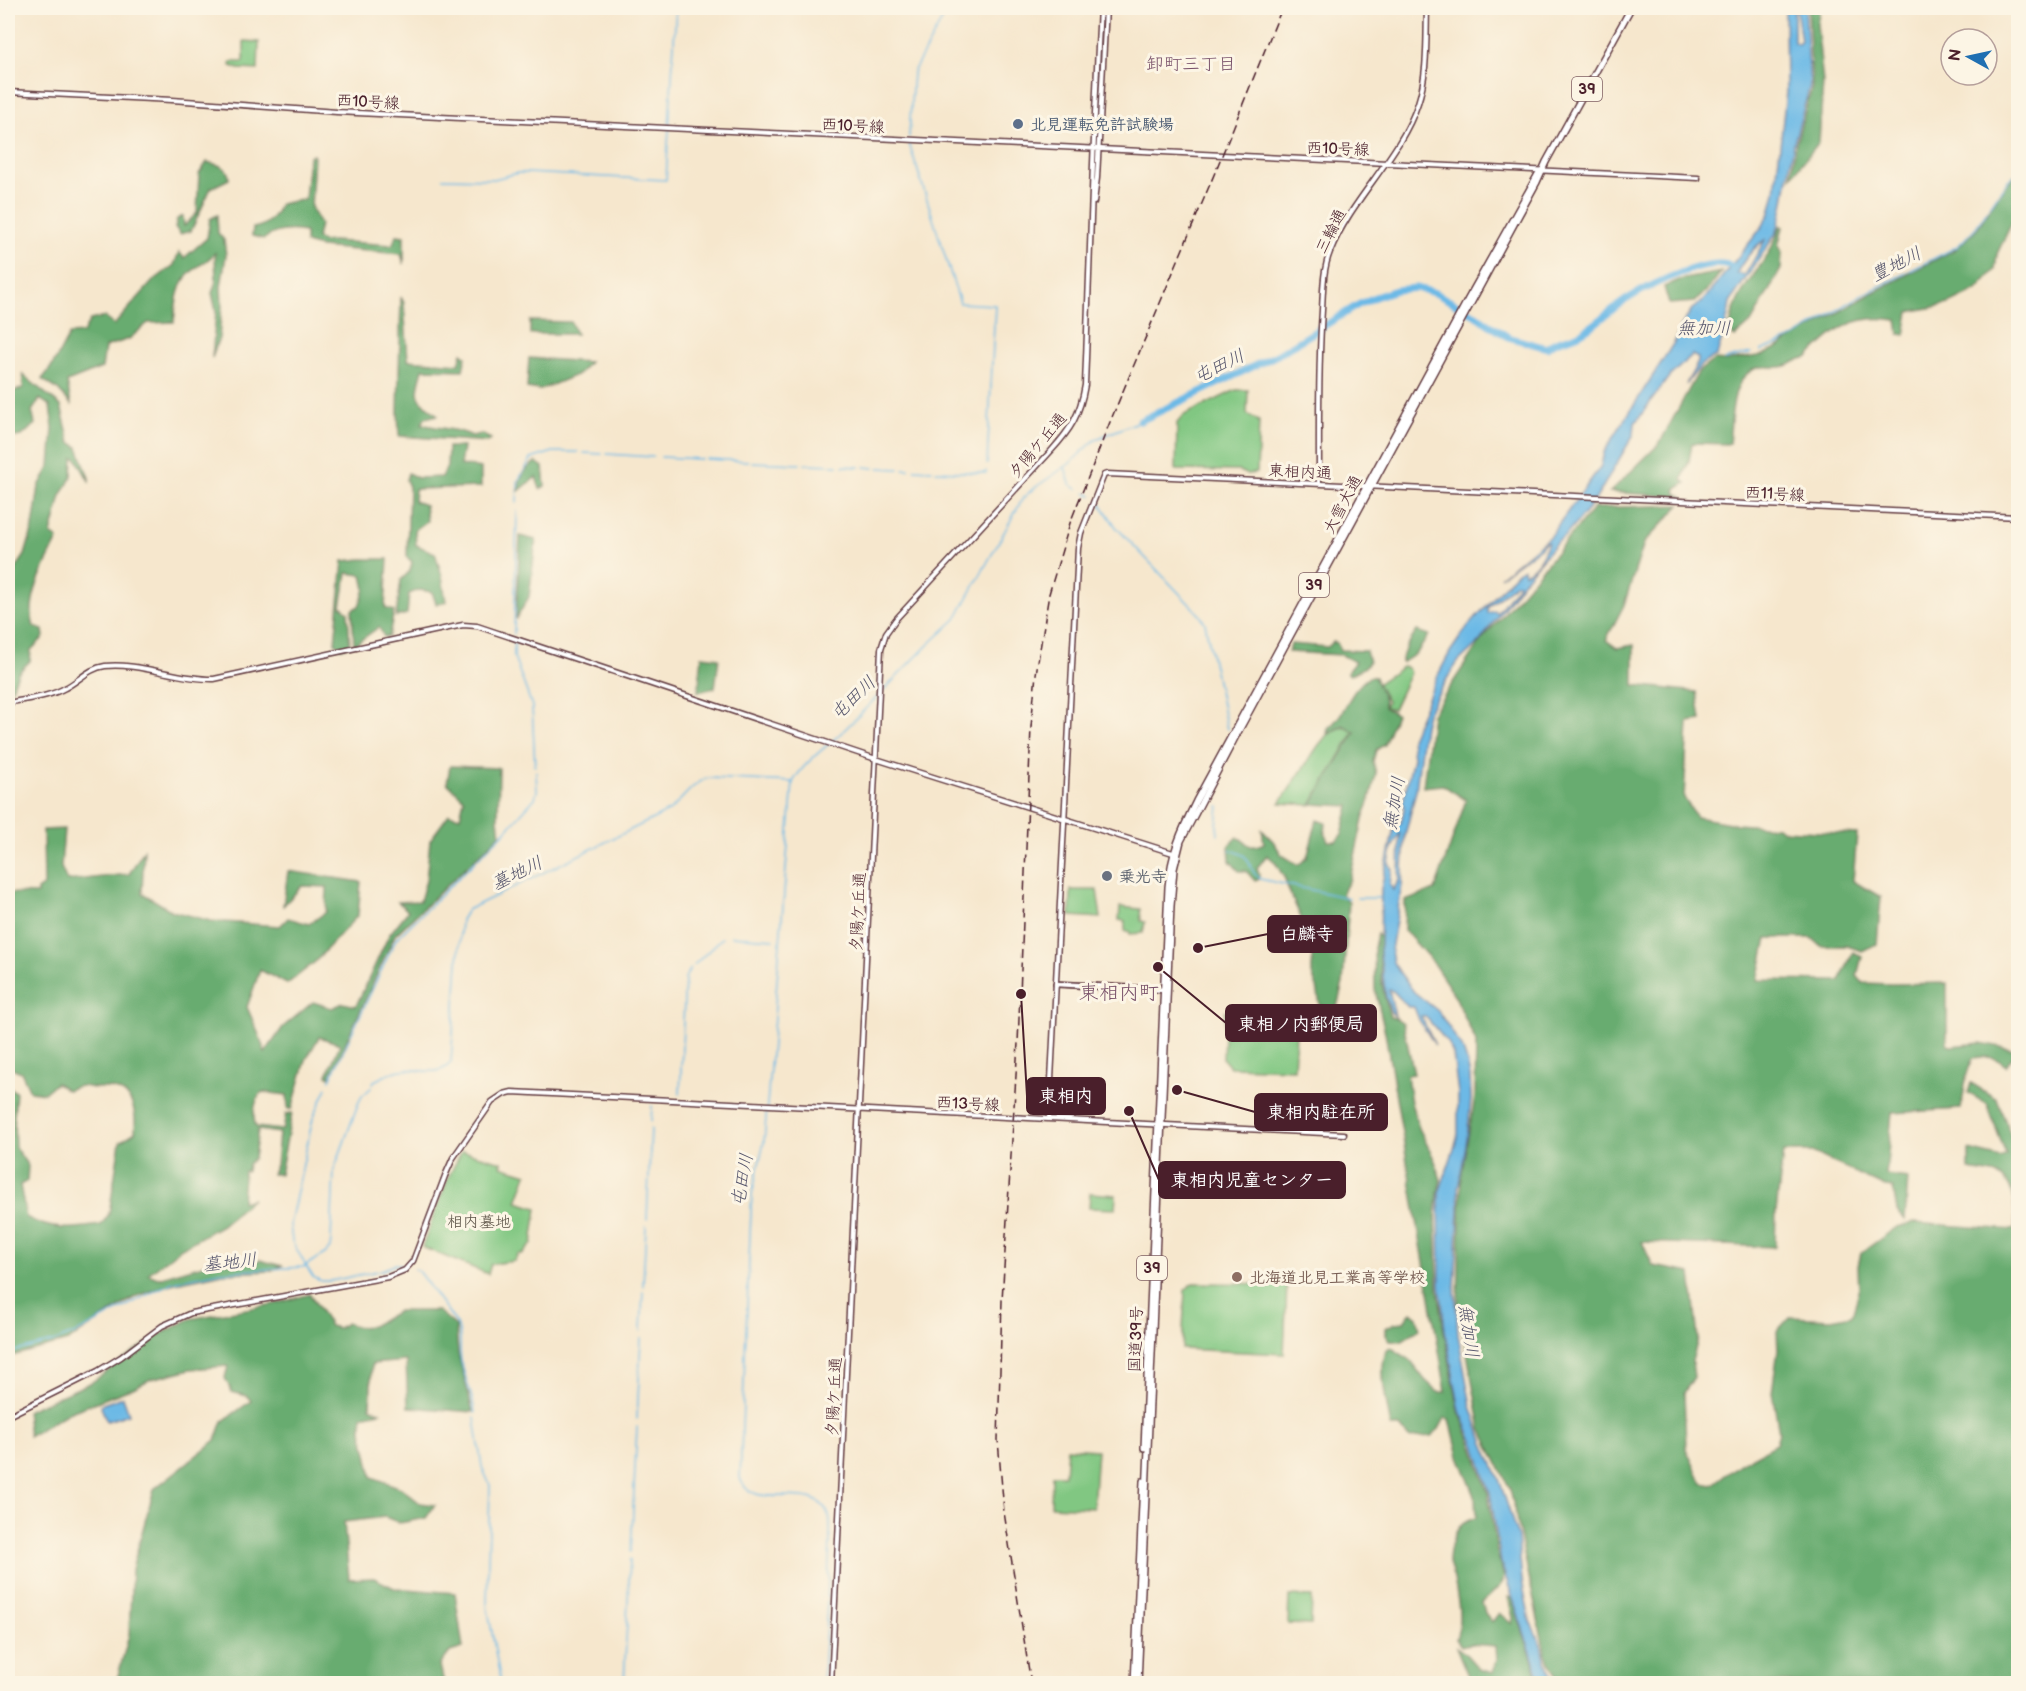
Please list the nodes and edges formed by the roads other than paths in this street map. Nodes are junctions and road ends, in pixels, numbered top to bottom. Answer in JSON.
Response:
{"nodes":[{"id":1,"x":1100,"y":8,"type":"edge"},
{"id":2,"x":1106,"y":8,"type":"edge"},
{"id":3,"x":1427,"y":8,"type":"edge"},
{"id":4,"x":1631,"y":8,"type":"edge"},
{"id":5,"x":8,"y":92,"type":"edge"},
{"id":6,"x":1093,"y":149,"type":"junction"},
{"id":7,"x":1099,"y":149,"type":"junction"},
{"id":8,"x":1386,"y":161,"type":"junction"},
{"id":9,"x":1541,"y":170,"type":"junction"},
{"id":10,"x":1698,"y":178,"type":"dead end"},
{"id":11,"x":1092,"y":215,"type":"junction"},
{"id":12,"x":1319,"y":484,"type":"junction"},
{"id":13,"x":1369,"y":486,"type":"junction"},
{"id":14,"x":1530,"y":493,"type":"joint"},
{"id":15,"x":2019,"y":517,"type":"edge"},
{"id":16,"x":8,"y":703,"type":"edge"},
{"id":17,"x":876,"y":759,"type":"junction"},
{"id":18,"x":1065,"y":819,"type":"junction"},
{"id":19,"x":1175,"y":854,"type":"junction"},
{"id":20,"x":1056,"y":984,"type":"junction"},
{"id":21,"x":1166,"y":990,"type":"junction"},
{"id":22,"x":859,"y":1110,"type":"junction"},
{"id":23,"x":1049,"y":1119,"type":"junction"},
{"id":24,"x":1160,"y":1124,"type":"junction"},
{"id":25,"x":1344,"y":1134,"type":"dead end"},
{"id":26,"x":8,"y":1416,"type":"edge"},
{"id":27,"x":831,"y":1683,"type":"edge"},
{"id":28,"x":1136,"y":1683,"type":"edge"}],
"edges":[{"from":1,"to":6,"type":"street","name":"夕陽ケ丘通"},
{"from":2,"to":7,"type":"street","name":"夕陽ケ丘通"},
{"from":3,"to":8,"type":"street","name":"三輪通"},
{"from":4,"to":9,"type":"highway","name":"大雪大通","number":"39"},
{"from":5,"to":6,"type":"street","name":"西10号線"},
{"from":6,"to":7,"type":"street","name":"西10号線"},
{"from":6,"to":11,"type":"street","name":"夕陽ケ丘通"},
{"from":7,"to":8,"type":"street","name":"西10号線"},
{"from":7,"to":11,"type":"street","name":"夕陽ケ丘通"},
{"from":8,"to":9,"type":"street","name":"西10号線"},
{"from":8,"to":12,"type":"street","name":"三輪通"},
{"from":9,"to":10,"type":"street","name":"西10号線"},
{"from":9,"to":13,"type":"highway","name":"大雪大通","number":"39"},
{"from":11,"to":17,"type":"street","name":"夕陽ケ丘通"},
{"from":12,"to":13,"type":"street","name":"東相内通"},
{"from":12,"to":18,"type":"street","name":"東相内通"},
{"from":13,"to":14,"type":"street","name":"東相内通"},
{"from":13,"to":19,"type":"highway","name":"大雪大通","number":"39"},
{"from":14,"to":15,"type":"street","name":"西11号線"},
{"from":16,"to":17,"type":"street"},
{"from":17,"to":18,"type":"street"},
{"from":17,"to":22,"type":"street","name":"夕陽ケ丘通"},
{"from":18,"to":19,"type":"street"},
{"from":18,"to":20,"type":"street"},
{"from":19,"to":21,"type":"highway","name":"国道39号","number":"39"},
{"from":20,"to":21,"type":"main road"},
{"from":20,"to":23,"type":"street"},
{"from":21,"to":24,"type":"highway","name":"国道39号","number":"39"},
{"from":22,"to":23,"type":"street","name":"西13号線"},
{"from":22,"to":26,"type":"street","name":"西13号線"},
{"from":22,"to":27,"type":"street","name":"夕陽ケ丘通"},
{"from":23,"to":24,"type":"street","name":"西13号線"},
{"from":24,"to":25,"type":"street","name":"西13号線"},
{"from":24,"to":28,"type":"highway","name":"国道39号","number":"39"}]}
